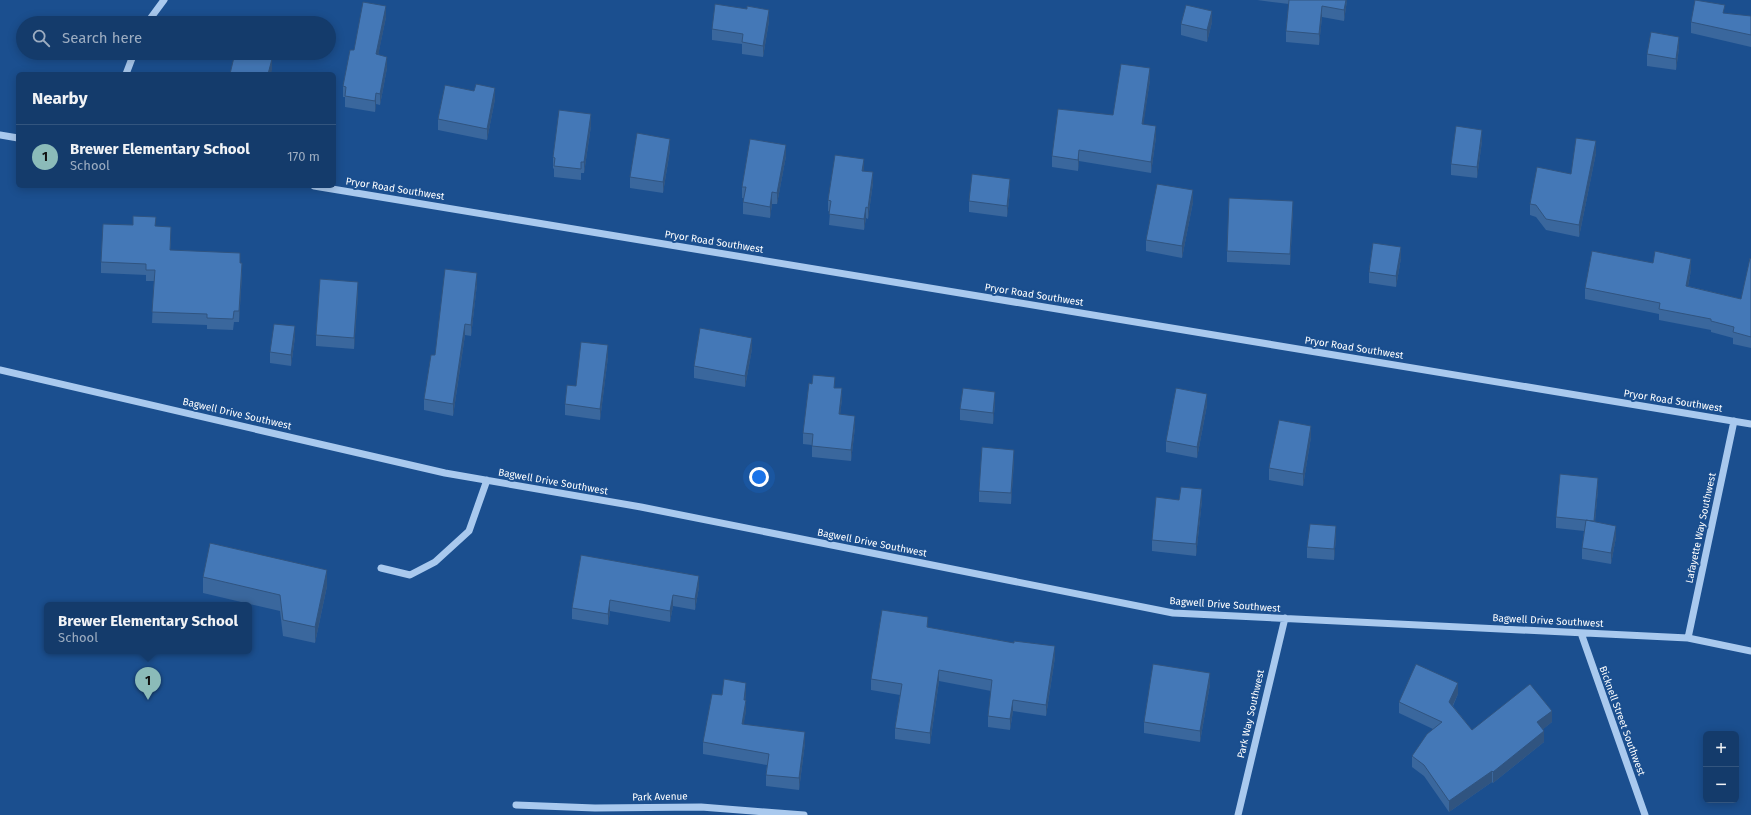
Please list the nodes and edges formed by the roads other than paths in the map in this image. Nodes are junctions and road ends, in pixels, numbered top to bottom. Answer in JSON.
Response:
{"nodes":[{"id":1,"x":164,"y":0,"type":"edge"},
{"id":2,"x":152,"y":16,"type":"edge"},
{"id":3,"x":131,"y":60,"type":"edge"},
{"id":4,"x":127,"y":72,"type":"edge"},
{"id":5,"x":0,"y":135,"type":"edge"},
{"id":6,"x":16,"y":138,"type":"edge"},
{"id":7,"x":326,"y":188,"type":"edge"},
{"id":8,"x":0,"y":370,"type":"edge"},
{"id":9,"x":1734,"y":422,"type":"junction"},
{"id":10,"x":1751,"y":424,"type":"edge"},
{"id":11,"x":487,"y":480,"type":"junction"},
{"id":12,"x":381,"y":568,"type":"dead end"},
{"id":13,"x":1284,"y":618,"type":"junction"},
{"id":14,"x":1581,"y":633,"type":"junction"},
{"id":15,"x":1688,"y":638,"type":"junction"},
{"id":16,"x":1751,"y":651,"type":"edge"},
{"id":17,"x":516,"y":804,"type":"dead end"},
{"id":18,"x":804,"y":815,"type":"edge"},
{"id":19,"x":1238,"y":815,"type":"edge"},
{"id":20,"x":1645,"y":815,"type":"edge"}],
"edges":[{"from":1,"to":2,"type":"street"},
{"from":3,"to":4,"type":"street"},
{"from":5,"to":6,"type":"street"},
{"from":7,"to":9,"type":"street","name":"Pryor Road Southwest"},
{"from":8,"to":11,"type":"street","name":"Bagwell Drive Southwest"},
{"from":9,"to":10,"type":"street","name":"Pryor Road Southwest"},
{"from":9,"to":15,"type":"street","name":"Lafayette Way Southwest"},
{"from":11,"to":12,"type":"street"},
{"from":11,"to":13,"type":"street","name":"Bagwell Drive Southwest"},
{"from":13,"to":14,"type":"street","name":"Bagwell Drive Southwest"},
{"from":13,"to":19,"type":"street","name":"Park Way Southwest"},
{"from":14,"to":15,"type":"street","name":"Bagwell Drive Southwest"},
{"from":14,"to":20,"type":"street","name":"Bicknell Street Southwest"},
{"from":15,"to":16,"type":"street","name":"Bagwell Drive Southwest"},
{"from":17,"to":18,"type":"street","name":"Park Avenue"}]}
